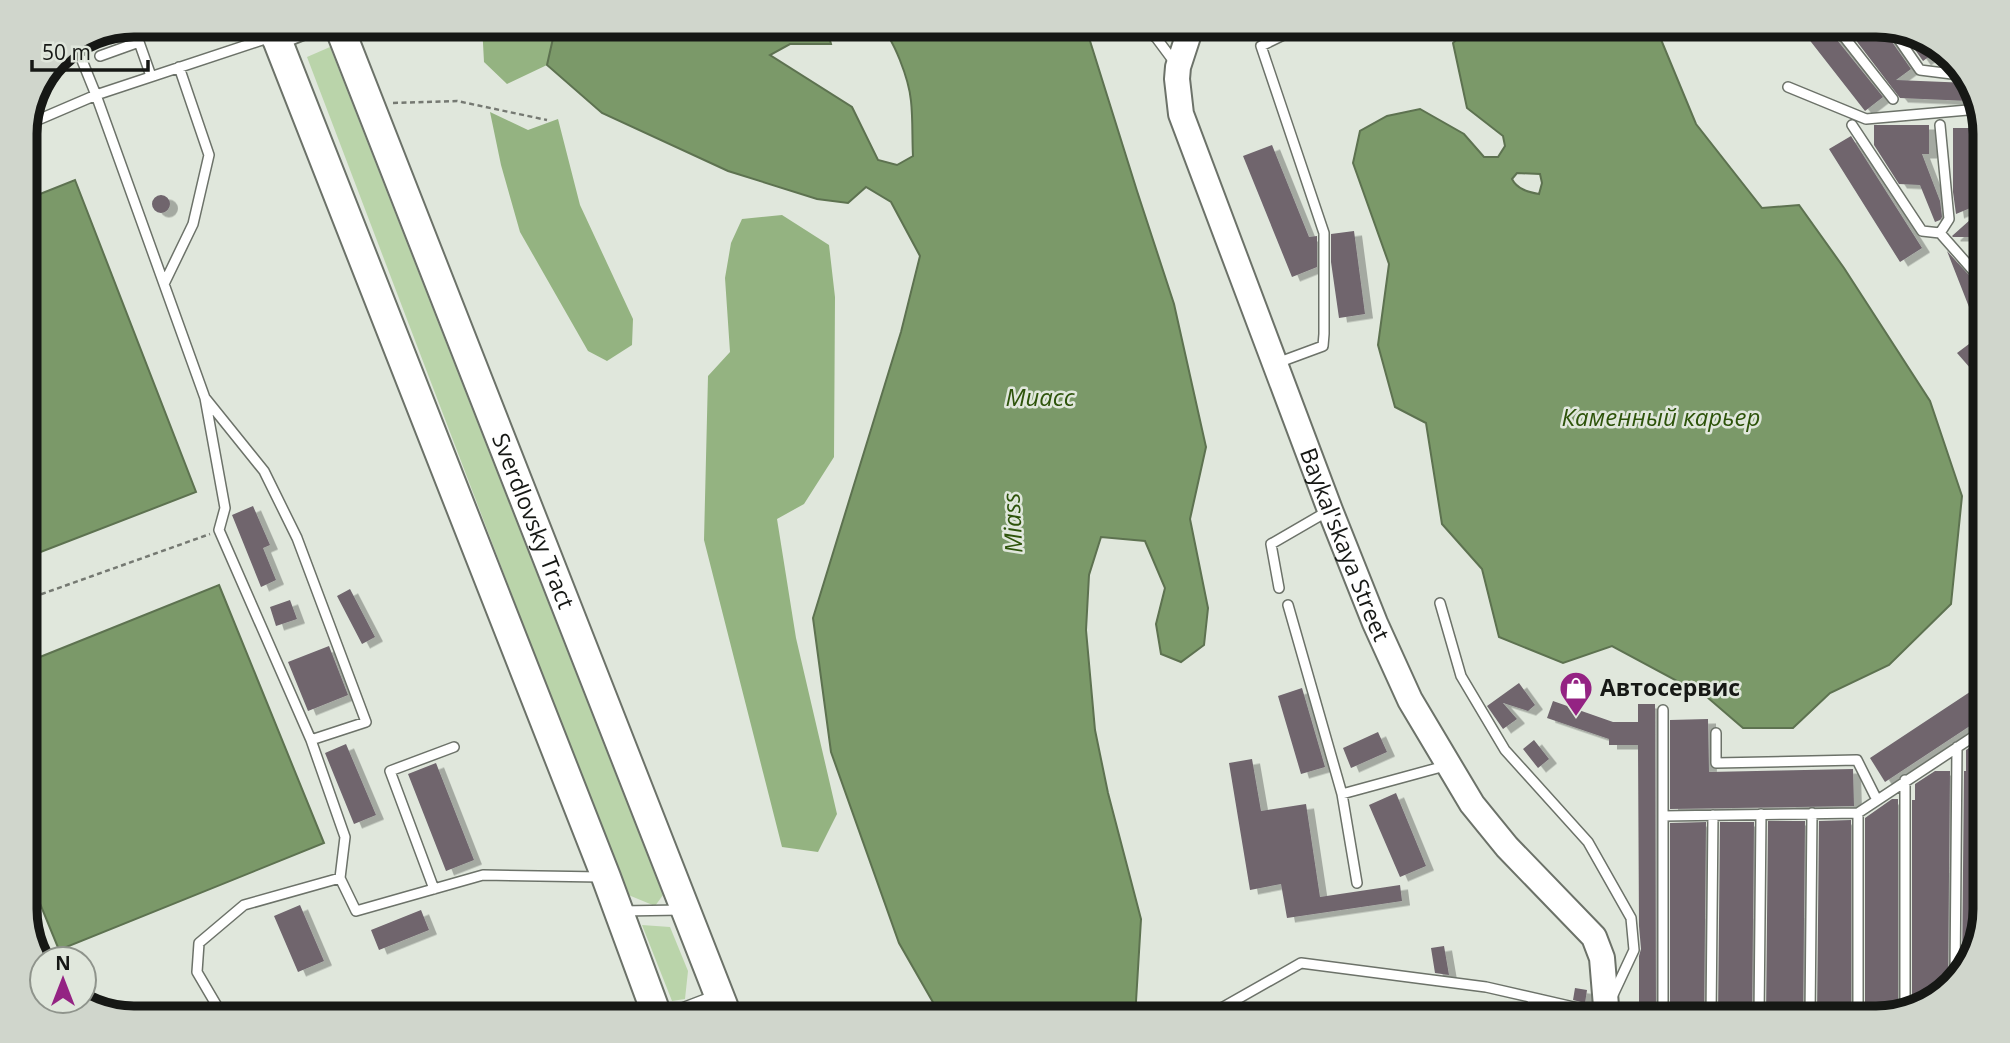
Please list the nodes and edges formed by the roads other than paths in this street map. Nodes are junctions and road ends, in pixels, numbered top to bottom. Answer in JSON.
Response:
{"nodes":[{"id":1,"x":250,"y":37,"type":"edge"},
{"id":2,"x":266,"y":37,"type":"edge"},
{"id":3,"x":343,"y":37,"type":"edge"},
{"id":4,"x":1155,"y":37,"type":"edge"},
{"id":5,"x":1188,"y":37,"type":"edge"},
{"id":6,"x":1279,"y":37,"type":"edge"},
{"id":7,"x":1844,"y":37,"type":"edge"},
{"id":8,"x":1899,"y":40,"type":"edge"},
{"id":9,"x":79,"y":54,"type":"edge"},
{"id":10,"x":100,"y":56,"type":"dead end"},
{"id":11,"x":179,"y":67,"type":"junction"},
{"id":12,"x":1178,"y":67,"type":"junction"},
{"id":13,"x":1952,"y":74,"type":"edge"},
{"id":14,"x":151,"y":76,"type":"junction"},
{"id":15,"x":1788,"y":87,"type":"dead end"},
{"id":16,"x":96,"y":95,"type":"junction"},
{"id":17,"x":1893,"y":99,"type":"dead end"},
{"id":18,"x":1970,"y":110,"type":"edge"},
{"id":19,"x":38,"y":120,"type":"edge"},
{"id":20,"x":1852,"y":125,"type":"dead end"},
{"id":21,"x":1940,"y":125,"type":"dead end"},
{"id":22,"x":1940,"y":233,"type":"junction"},
{"id":23,"x":1973,"y":270,"type":"edge"},
{"id":24,"x":164,"y":284,"type":"junction"},
{"id":25,"x":1276,"y":363,"type":"junction"},
{"id":26,"x":205,"y":398,"type":"junction"},
{"id":27,"x":1330,"y":510,"type":"junction"},
{"id":28,"x":1279,"y":588,"type":"dead end"},
{"id":29,"x":1440,"y":603,"type":"dead end"},
{"id":30,"x":1288,"y":605,"type":"dead end"},
{"id":31,"x":1663,"y":710,"type":"dead end"},
{"id":32,"x":1716,"y":733,"type":"dead end"},
{"id":33,"x":1973,"y":737,"type":"edge"},
{"id":34,"x":311,"y":740,"type":"junction"},
{"id":35,"x":454,"y":747,"type":"dead end"},
{"id":36,"x":1957,"y":747,"type":"junction"},
{"id":37,"x":1449,"y":765,"type":"junction"},
{"id":38,"x":1905,"y":780,"type":"junction"},
{"id":39,"x":1342,"y":794,"type":"junction"},
{"id":40,"x":1877,"y":800,"type":"junction"},
{"id":41,"x":1812,"y":813,"type":"junction"},
{"id":42,"x":1858,"y":813,"type":"junction"},
{"id":43,"x":1761,"y":814,"type":"junction"},
{"id":44,"x":1713,"y":815,"type":"junction"},
{"id":45,"x":1663,"y":816,"type":"junction"},
{"id":46,"x":606,"y":877,"type":"junction"},
{"id":47,"x":341,"y":878,"type":"junction"},
{"id":48,"x":1357,"y":883,"type":"dead end"},
{"id":49,"x":434,"y":889,"type":"junction"},
{"id":50,"x":686,"y":910,"type":"junction"},
{"id":51,"x":618,"y":911,"type":"junction"},
{"id":52,"x":1955,"y":965,"type":"edge"},
{"id":53,"x":1534,"y":998,"type":"junction"},
{"id":54,"x":1905,"y":1002,"type":"edge"},
{"id":55,"x":217,"y":1006,"type":"edge"},
{"id":56,"x":652,"y":1006,"type":"edge"},
{"id":57,"x":723,"y":1006,"type":"edge"},
{"id":58,"x":1225,"y":1006,"type":"edge"},
{"id":59,"x":1531,"y":1006,"type":"edge"},
{"id":60,"x":1568,"y":1006,"type":"edge"},
{"id":61,"x":1605,"y":1006,"type":"edge"},
{"id":62,"x":1610,"y":1006,"type":"edge"},
{"id":63,"x":1663,"y":1006,"type":"edge"},
{"id":64,"x":1711,"y":1006,"type":"edge"},
{"id":65,"x":1759,"y":1006,"type":"edge"},
{"id":66,"x":1810,"y":1006,"type":"edge"},
{"id":67,"x":1858,"y":1006,"type":"edge"}],
"edges":[{"from":1,"to":11,"type":"lane"},
{"from":2,"to":46,"type":"main road"},
{"from":3,"to":50,"type":"main road","name":"Sverdlovsky Tract"},
{"from":4,"to":12,"type":"lane"},
{"from":5,"to":12,"type":"street","name":"Baykal'skaya Street"},
{"from":6,"to":25,"type":"lane"},
{"from":7,"to":17,"type":"lane"},
{"from":8,"to":13,"type":"lane"},
{"from":9,"to":16,"type":"lane"},
{"from":10,"to":14,"type":"lane"},
{"from":11,"to":14,"type":"lane"},
{"from":11,"to":24,"type":"lane"},
{"from":12,"to":25,"type":"street","name":"Baykal'skaya Street"},
{"from":14,"to":16,"type":"lane"},
{"from":15,"to":18,"type":"lane"},
{"from":16,"to":19,"type":"lane"},
{"from":16,"to":24,"type":"lane"},
{"from":20,"to":22,"type":"lane"},
{"from":21,"to":22,"type":"lane"},
{"from":22,"to":23,"type":"lane"},
{"from":24,"to":26,"type":"lane"},
{"from":25,"to":27,"type":"street","name":"Baykal'skaya Street"},
{"from":26,"to":34,"type":"lane"},
{"from":26,"to":34,"type":"lane"},
{"from":27,"to":28,"type":"lane"},
{"from":27,"to":37,"type":"street","name":"Baykal'skaya Street"},
{"from":29,"to":62,"type":"lane"},
{"from":30,"to":39,"type":"lane"},
{"from":31,"to":45,"type":"lane"},
{"from":32,"to":40,"type":"lane"},
{"from":33,"to":36,"type":"lane"},
{"from":34,"to":47,"type":"lane"},
{"from":35,"to":49,"type":"lane"},
{"from":36,"to":38,"type":"lane"},
{"from":36,"to":52,"type":"lane"},
{"from":37,"to":39,"type":"lane"},
{"from":37,"to":61,"type":"street","name":"Baykal'skaya Street"},
{"from":38,"to":40,"type":"lane"},
{"from":38,"to":54,"type":"lane"},
{"from":39,"to":48,"type":"lane"},
{"from":40,"to":42,"type":"lane"},
{"from":41,"to":42,"type":"lane"},
{"from":41,"to":43,"type":"lane"},
{"from":41,"to":66,"type":"lane"},
{"from":42,"to":67,"type":"lane"},
{"from":43,"to":44,"type":"lane"},
{"from":43,"to":65,"type":"lane"},
{"from":44,"to":45,"type":"lane"},
{"from":44,"to":64,"type":"lane"},
{"from":45,"to":63,"type":"lane"},
{"from":46,"to":49,"type":"lane"},
{"from":46,"to":51,"type":"main road"},
{"from":47,"to":49,"type":"lane"},
{"from":47,"to":55,"type":"lane"},
{"from":50,"to":51,"type":"lane"},
{"from":50,"to":57,"type":"main road","name":"Sverdlovsky Tract"},
{"from":51,"to":56,"type":"main road"},
{"from":53,"to":58,"type":"lane"},
{"from":53,"to":59,"type":"lane"},
{"from":53,"to":60,"type":"lane"}]}
